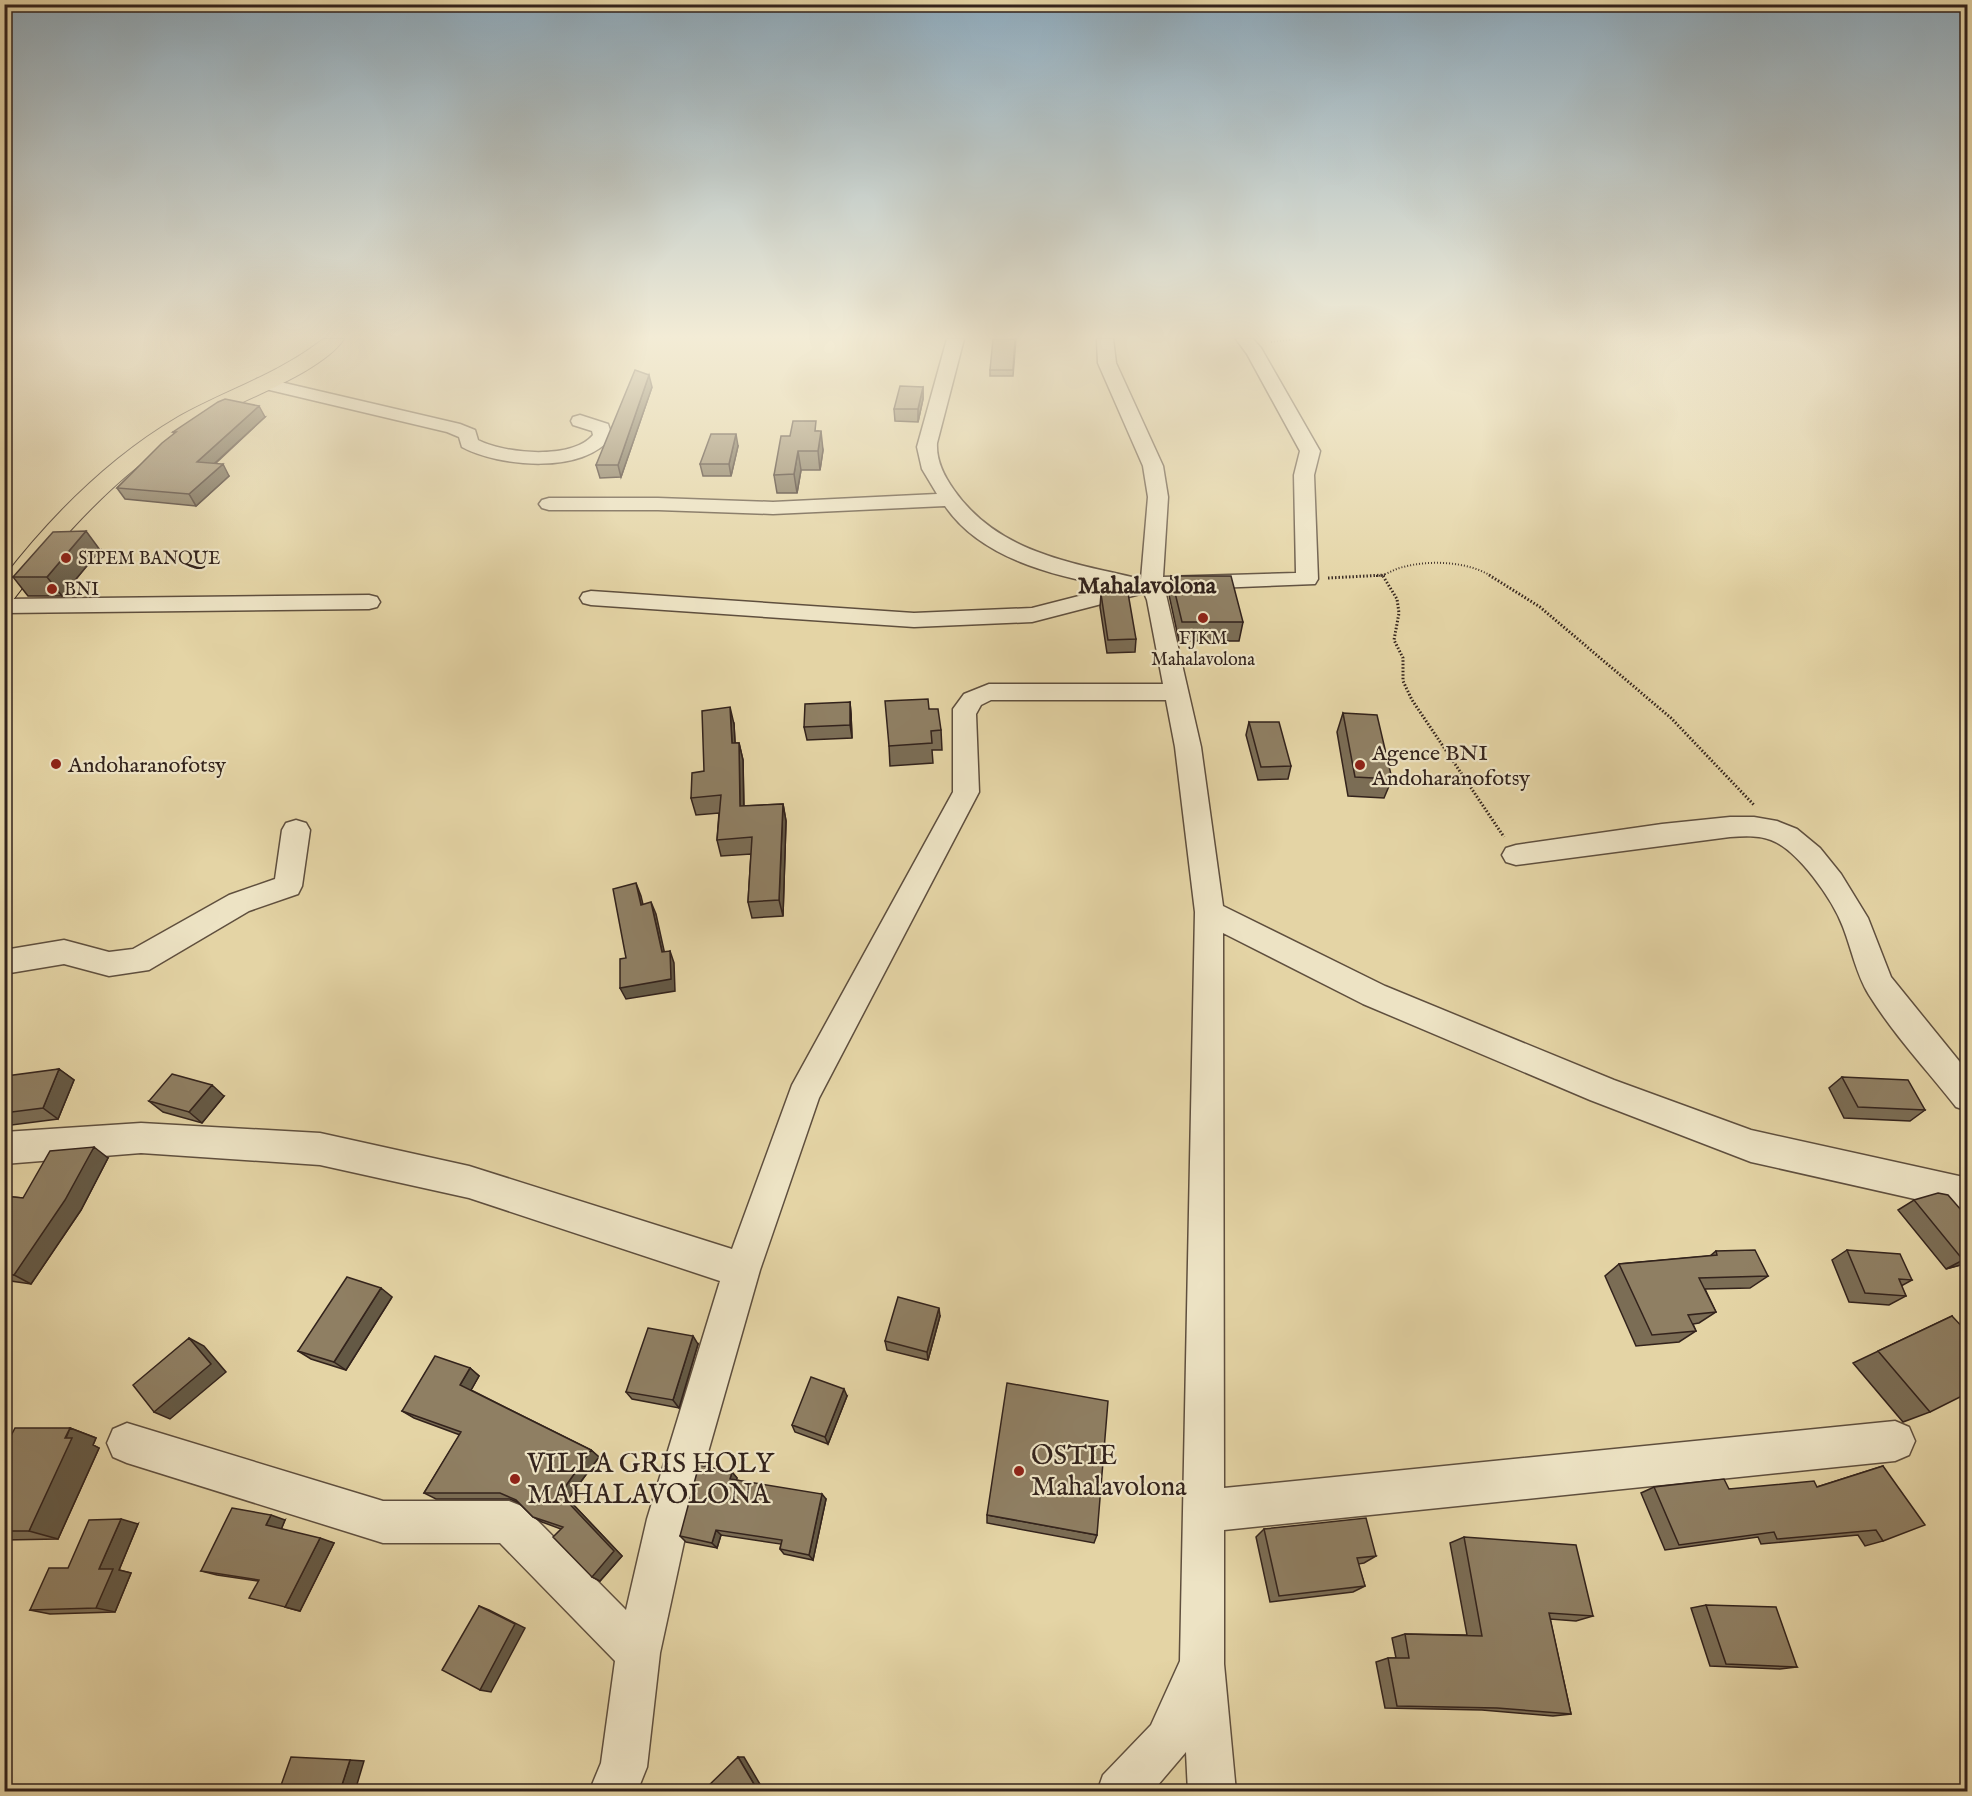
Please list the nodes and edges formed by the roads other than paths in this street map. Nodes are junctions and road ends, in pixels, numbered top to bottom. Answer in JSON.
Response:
{"nodes":[{"id":1,"x":183,"y":423,"type":"edge"},
{"id":2,"x":431,"y":423,"type":"edge"},
{"id":3,"x":585,"y":423,"type":"edge"},
{"id":4,"x":933,"y":423,"type":"edge"},
{"id":5,"x":1134,"y":423,"type":"edge"},
{"id":6,"x":1294,"y":423,"type":"edge"},
{"id":7,"x":948,"y":500,"type":"junction"},
{"id":8,"x":549,"y":504,"type":"dead end"},
{"id":9,"x":1146,"y":584,"type":"junction"},
{"id":10,"x":4,"y":595,"type":"edge"},
{"id":11,"x":591,"y":598,"type":"dead end"},
{"id":12,"x":369,"y":602,"type":"dead end"},
{"id":13,"x":4,"y":606,"type":"edge"},
{"id":14,"x":1176,"y":693,"type":"junction"},
{"id":15,"x":296,"y":830,"type":"dead end"},
{"id":16,"x":1516,"y":855,"type":"road end"},
{"id":17,"x":1209,"y":912,"type":"junction"},
{"id":18,"x":4,"y":962,"type":"edge"},
{"id":19,"x":1968,"y":1096,"type":"edge"},
{"id":20,"x":4,"y":1148,"type":"edge"},
{"id":21,"x":1968,"y":1195,"type":"edge"},
{"id":22,"x":742,"y":1270,"type":"junction"},
{"id":23,"x":1895,"y":1441,"type":"dead end"},
{"id":24,"x":127,"y":1443,"type":"dead end"},
{"id":25,"x":1204,"y":1511,"type":"junction"},
{"id":26,"x":638,"y":1653,"type":"junction"},
{"id":27,"x":1202,"y":1663,"type":"junction"},
{"id":28,"x":612,"y":1791,"type":"edge"},
{"id":29,"x":1120,"y":1791,"type":"edge"},
{"id":30,"x":1212,"y":1791,"type":"edge"}],
"edges":[{"from":1,"to":10,"type":"main road"},
{"from":2,"to":3,"type":"street"},
{"from":4,"to":7,"type":"street"},
{"from":5,"to":9,"type":"street"},
{"from":6,"to":9,"type":"street"},
{"from":7,"to":8,"type":"street"},
{"from":7,"to":9,"type":"street"},
{"from":9,"to":11,"type":"street"},
{"from":9,"to":14,"type":"street"},
{"from":12,"to":13,"type":"street"},
{"from":14,"to":17,"type":"street"},
{"from":14,"to":22,"type":"street"},
{"from":15,"to":18,"type":"street"},
{"from":16,"to":19,"type":"street"},
{"from":17,"to":21,"type":"street"},
{"from":17,"to":25,"type":"street"},
{"from":20,"to":22,"type":"street"},
{"from":22,"to":26,"type":"street"},
{"from":23,"to":25,"type":"street"},
{"from":24,"to":26,"type":"street"},
{"from":25,"to":27,"type":"street"},
{"from":26,"to":28,"type":"street"},
{"from":27,"to":29,"type":"street"},
{"from":27,"to":30,"type":"street"}]}
